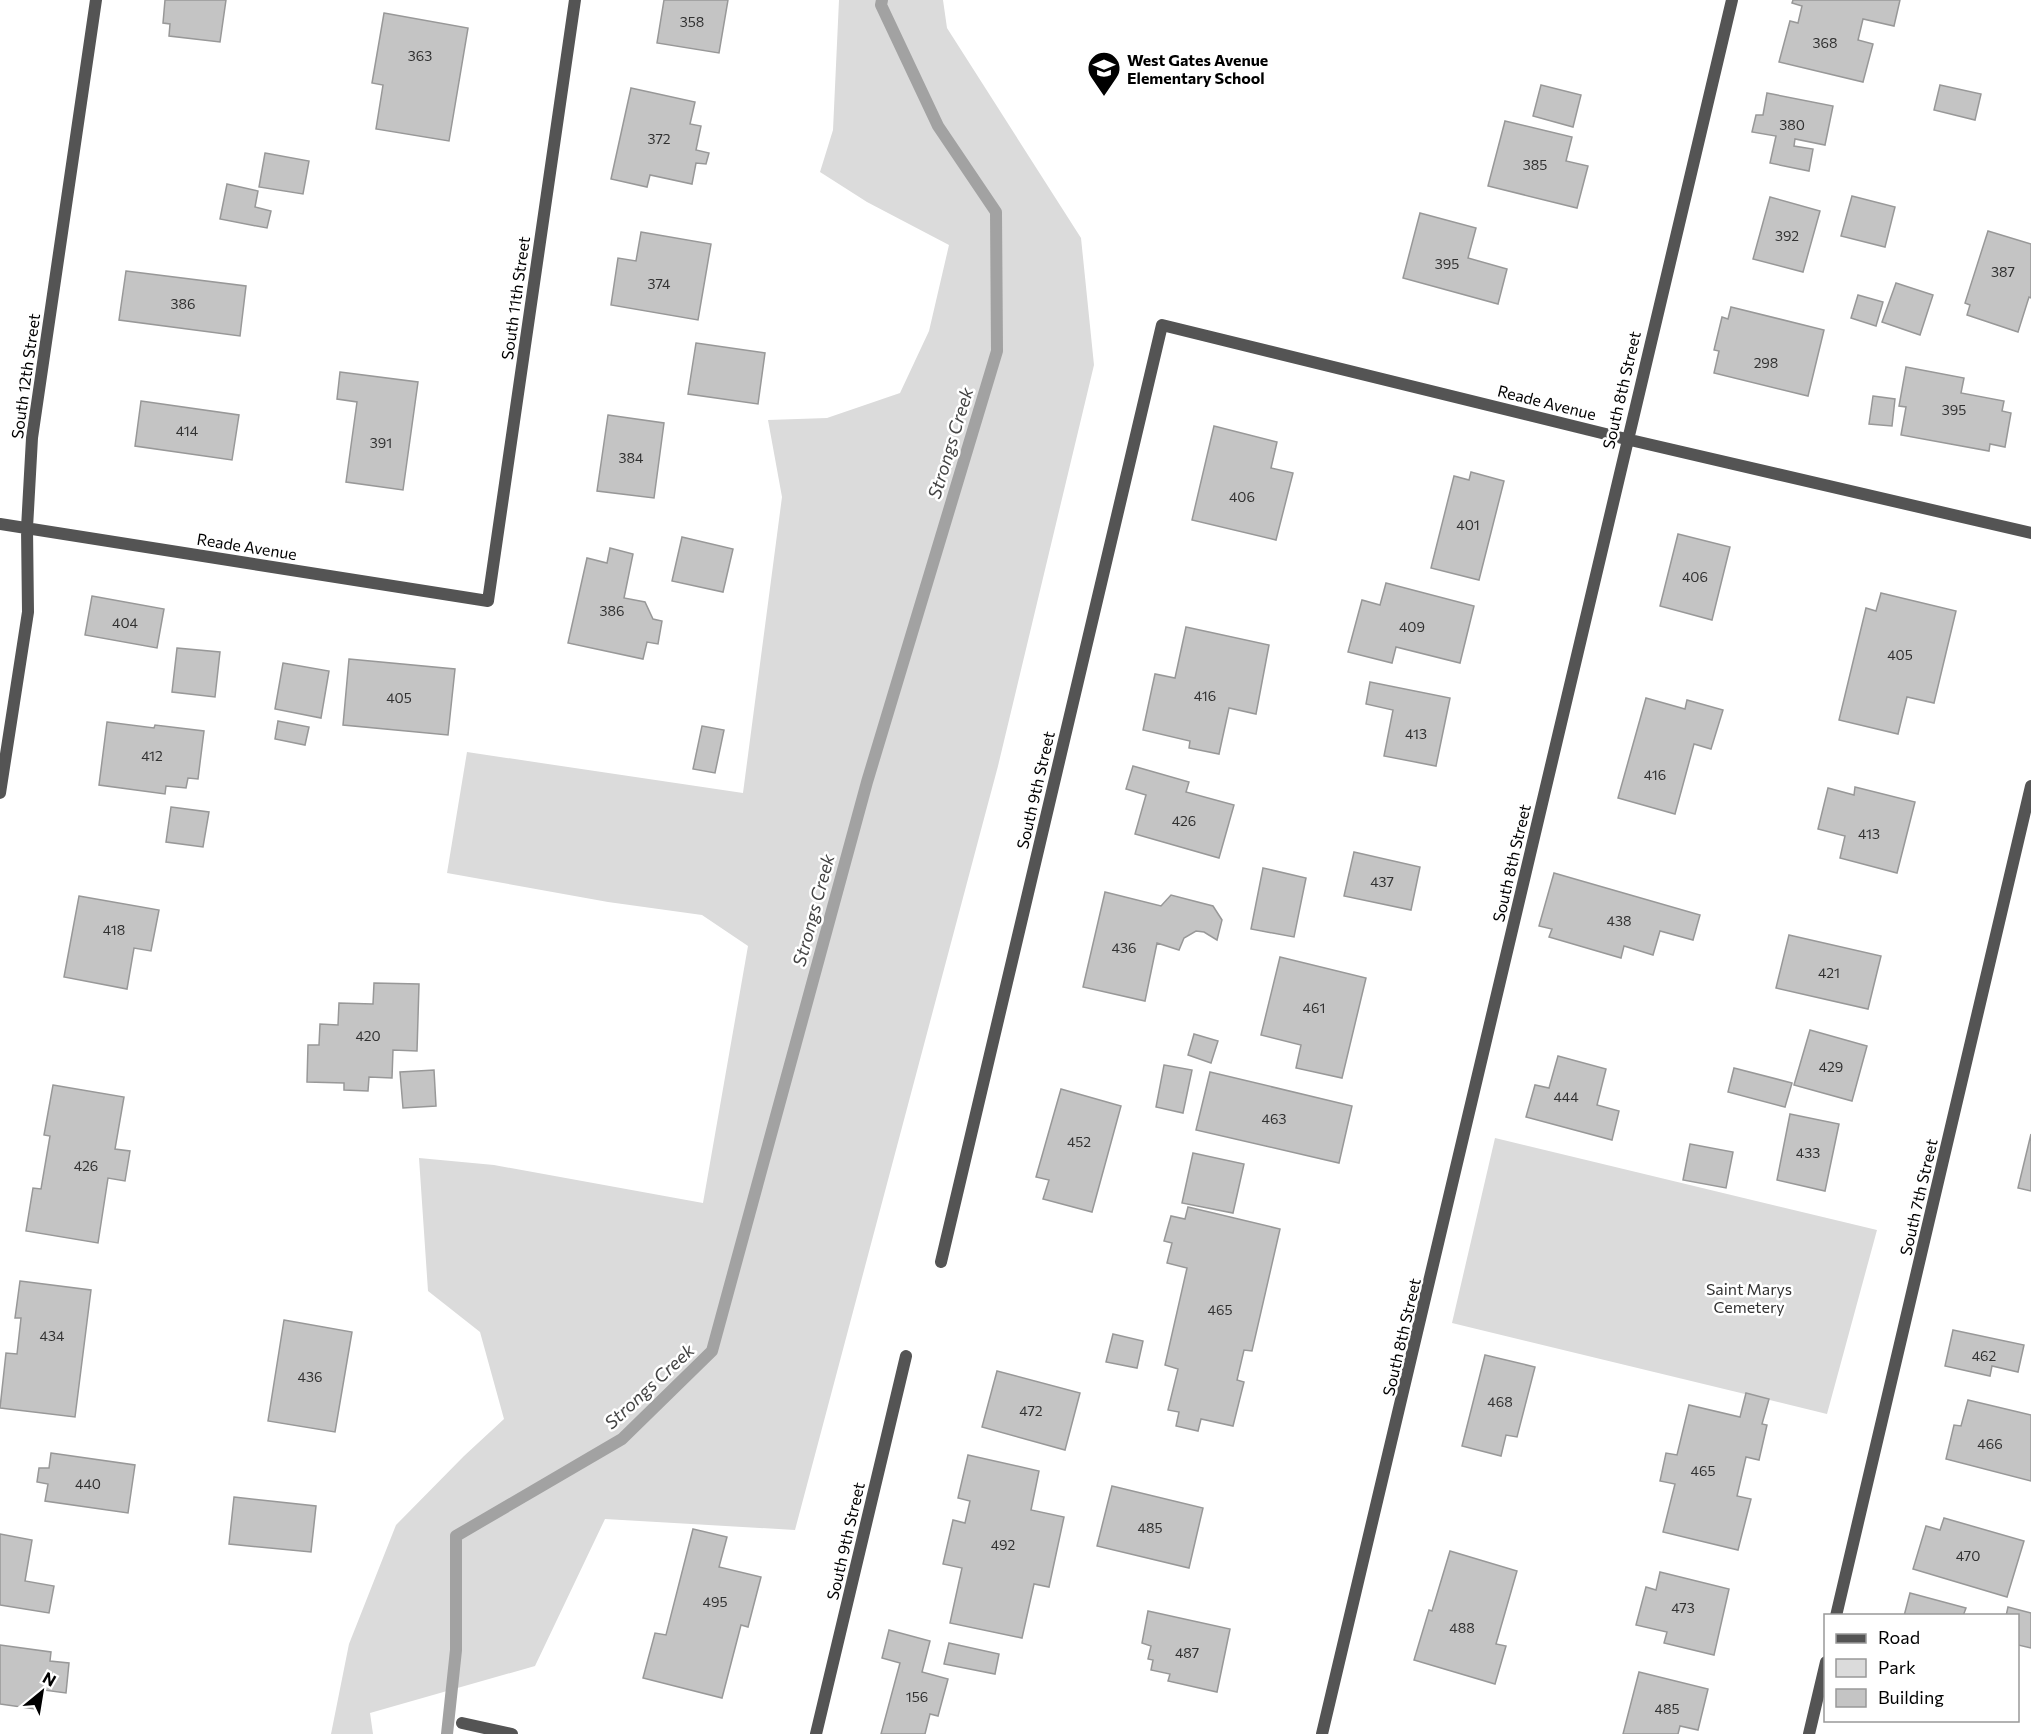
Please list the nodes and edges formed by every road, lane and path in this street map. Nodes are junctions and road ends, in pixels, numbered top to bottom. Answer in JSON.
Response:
{"nodes":[{"id":1,"x":96,"y":0,"type":"edge"},
{"id":2,"x":575,"y":0,"type":"edge"},
{"id":3,"x":1732,"y":0,"type":"edge"},
{"id":4,"x":1162,"y":325,"type":"joint"},
{"id":5,"x":1626,"y":439,"type":"junction"},
{"id":6,"x":0,"y":524,"type":"edge"},
{"id":7,"x":27,"y":528,"type":"junction"},
{"id":8,"x":2031,"y":533,"type":"edge"},
{"id":9,"x":488,"y":601,"type":"joint"},
{"id":10,"x":2031,"y":786,"type":"edge"},
{"id":11,"x":0,"y":793,"type":"edge"},
{"id":12,"x":941,"y":1262,"type":"dead end"},
{"id":13,"x":906,"y":1356,"type":"dead end"},
{"id":14,"x":1836,"y":1614,"type":"edge"},
{"id":15,"x":1824,"y":1670,"type":"edge"},
{"id":16,"x":462,"y":1723,"type":"dead end"},
{"id":17,"x":512,"y":1734,"type":"edge"},
{"id":18,"x":816,"y":1734,"type":"edge"},
{"id":19,"x":1322,"y":1734,"type":"edge"},
{"id":20,"x":1809,"y":1734,"type":"edge"}],
"edges":[{"from":1,"to":7,"type":"street","name":"South 12th Street"},
{"from":2,"to":9,"type":"street","name":"South 11th Street"},
{"from":3,"to":5,"type":"street","name":"South 8th Street"},
{"from":4,"to":5,"type":"street","name":"Reade Avenue"},
{"from":4,"to":12,"type":"street","name":"South 9th Street"},
{"from":5,"to":8,"type":"street","name":"Reade Avenue"},
{"from":5,"to":19,"type":"street","name":"South 8th Street"},
{"from":6,"to":7,"type":"street","name":"Reade Avenue"},
{"from":7,"to":9,"type":"street","name":"Reade Avenue"},
{"from":7,"to":11,"type":"street","name":"South 12th Street"},
{"from":10,"to":14,"type":"street","name":"South 7th Street"},
{"from":13,"to":18,"type":"street","name":"South 9th Street"},
{"from":15,"to":20,"type":"street"},
{"from":16,"to":17,"type":"street"}]}
